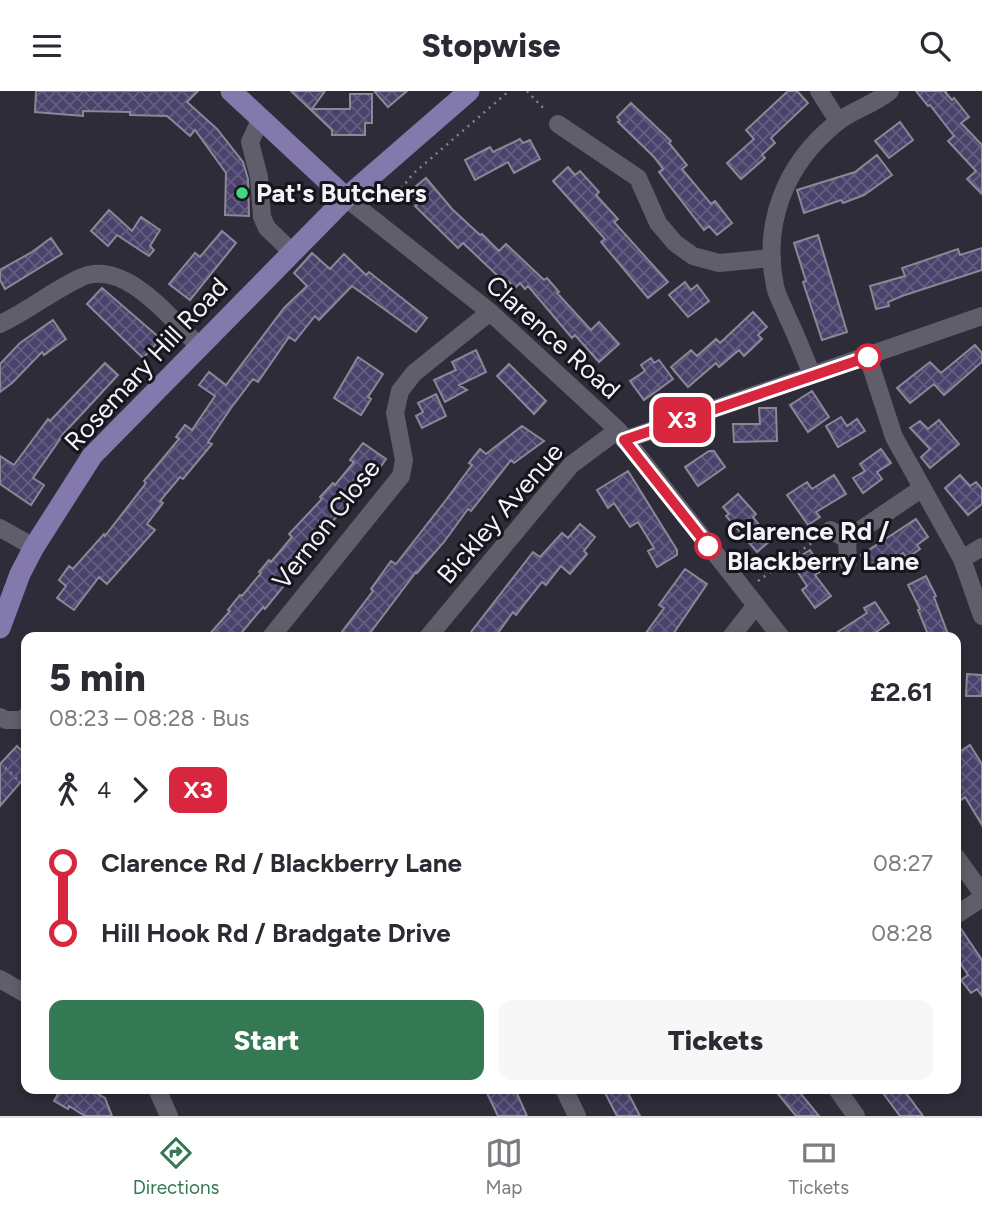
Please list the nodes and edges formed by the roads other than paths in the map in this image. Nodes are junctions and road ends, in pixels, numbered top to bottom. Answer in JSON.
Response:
{"nodes":[{"id":1,"x":231,"y":91,"type":"edge"},
{"id":2,"x":469,"y":91,"type":"edge"},
{"id":3,"x":819,"y":91,"type":"edge"},
{"id":4,"x":890,"y":91,"type":"edge"},
{"id":5,"x":261,"y":118,"type":"junction"},
{"id":6,"x":838,"y":121,"type":"junction"},
{"id":7,"x":558,"y":124,"type":"road end"},
{"id":8,"x":346,"y":198,"type":"junction"},
{"id":9,"x":292,"y":252,"type":"junction"},
{"id":10,"x":772,"y":258,"type":"junction"},
{"id":11,"x":490,"y":312,"type":"junction"},
{"id":12,"x":982,"y":316,"type":"edge"},
{"id":13,"x":0,"y":324,"type":"edge"},
{"id":14,"x":200,"y":346,"type":"junction"},
{"id":15,"x":868,"y":357,"type":"junction"},
{"id":16,"x":812,"y":375,"type":"junction"},
{"id":17,"x":621,"y":435,"type":"junction"},
{"id":18,"x":921,"y":489,"type":"junction"},
{"id":19,"x":0,"y":528,"type":"edge"},
{"id":20,"x":830,"y":530,"type":"road end"},
{"id":21,"x":847,"y":539,"type":"junction"},
{"id":22,"x":34,"y":547,"type":"junction"},
{"id":23,"x":982,"y":547,"type":"edge"},
{"id":24,"x":962,"y":559,"type":"junction"},
{"id":25,"x":849,"y":562,"type":"dead end"},
{"id":26,"x":750,"y":598,"type":"junction"},
{"id":27,"x":982,"y":616,"type":"edge"},
{"id":28,"x":0,"y":628,"type":"edge"},
{"id":29,"x":275,"y":632,"type":"edge"},
{"id":30,"x":432,"y":632,"type":"edge"},
{"id":31,"x":733,"y":632,"type":"edge"},
{"id":32,"x":777,"y":632,"type":"edge"},
{"id":33,"x":0,"y":717,"type":"edge"},
{"id":34,"x":21,"y":720,"type":"edge"},
{"id":35,"x":961,"y":864,"type":"edge"},
{"id":36,"x":982,"y":895,"type":"edge"},
{"id":37,"x":961,"y":911,"type":"edge"},
{"id":38,"x":0,"y":979,"type":"edge"},
{"id":39,"x":21,"y":991,"type":"edge"},
{"id":40,"x":159,"y":1094,"type":"edge"},
{"id":41,"x":566,"y":1094,"type":"edge"},
{"id":42,"x":841,"y":1094,"type":"edge"},
{"id":43,"x":169,"y":1116,"type":"edge"},
{"id":44,"x":577,"y":1116,"type":"edge"},
{"id":45,"x":856,"y":1116,"type":"edge"}],
"edges":[{"from":1,"to":5,"type":"main road"},
{"from":2,"to":8,"type":"main road","name":"Rosemary Hill Road"},
{"from":3,"to":6,"type":"street"},
{"from":4,"to":6,"type":"street"},
{"from":5,"to":8,"type":"main road"},
{"from":5,"to":9,"type":"street"},
{"from":6,"to":10,"type":"street"},
{"from":7,"to":10,"type":"street"},
{"from":8,"to":9,"type":"main road","name":"Rosemary Hill Road"},
{"from":8,"to":11,"type":"street","name":"Clarence Road"},
{"from":9,"to":14,"type":"main road","name":"Rosemary Hill Road"},
{"from":10,"to":16,"type":"street"},
{"from":11,"to":17,"type":"street","name":"Clarence Road"},
{"from":11,"to":29,"type":"street","name":"Vernon Close"},
{"from":12,"to":15,"type":"street","name":"Bickley Avenue"},
{"from":13,"to":14,"type":"street"},
{"from":14,"to":22,"type":"main road","name":"Rosemary Hill Road"},
{"from":15,"to":16,"type":"street","name":"Bickley Avenue"},
{"from":15,"to":18,"type":"street"},
{"from":16,"to":17,"type":"street","name":"Bickley Avenue"},
{"from":17,"to":26,"type":"street","name":"Clarence Road"},
{"from":17,"to":30,"type":"street","name":"Bickley Avenue"},
{"from":18,"to":21,"type":"street"},
{"from":18,"to":24,"type":"street"},
{"from":19,"to":22,"type":"street"},
{"from":20,"to":21,"type":"street"},
{"from":21,"to":25,"type":"street"},
{"from":22,"to":28,"type":"main road","name":"Rosemary Hill Road"},
{"from":23,"to":24,"type":"street"},
{"from":24,"to":27,"type":"street"},
{"from":26,"to":31,"type":"street"},
{"from":26,"to":32,"type":"street","name":"Clarence Road"},
{"from":33,"to":34,"type":"street"},
{"from":35,"to":36,"type":"street"},
{"from":36,"to":37,"type":"street"},
{"from":38,"to":39,"type":"street"},
{"from":40,"to":43,"type":"street"},
{"from":41,"to":44,"type":"street"},
{"from":42,"to":45,"type":"street"}]}
